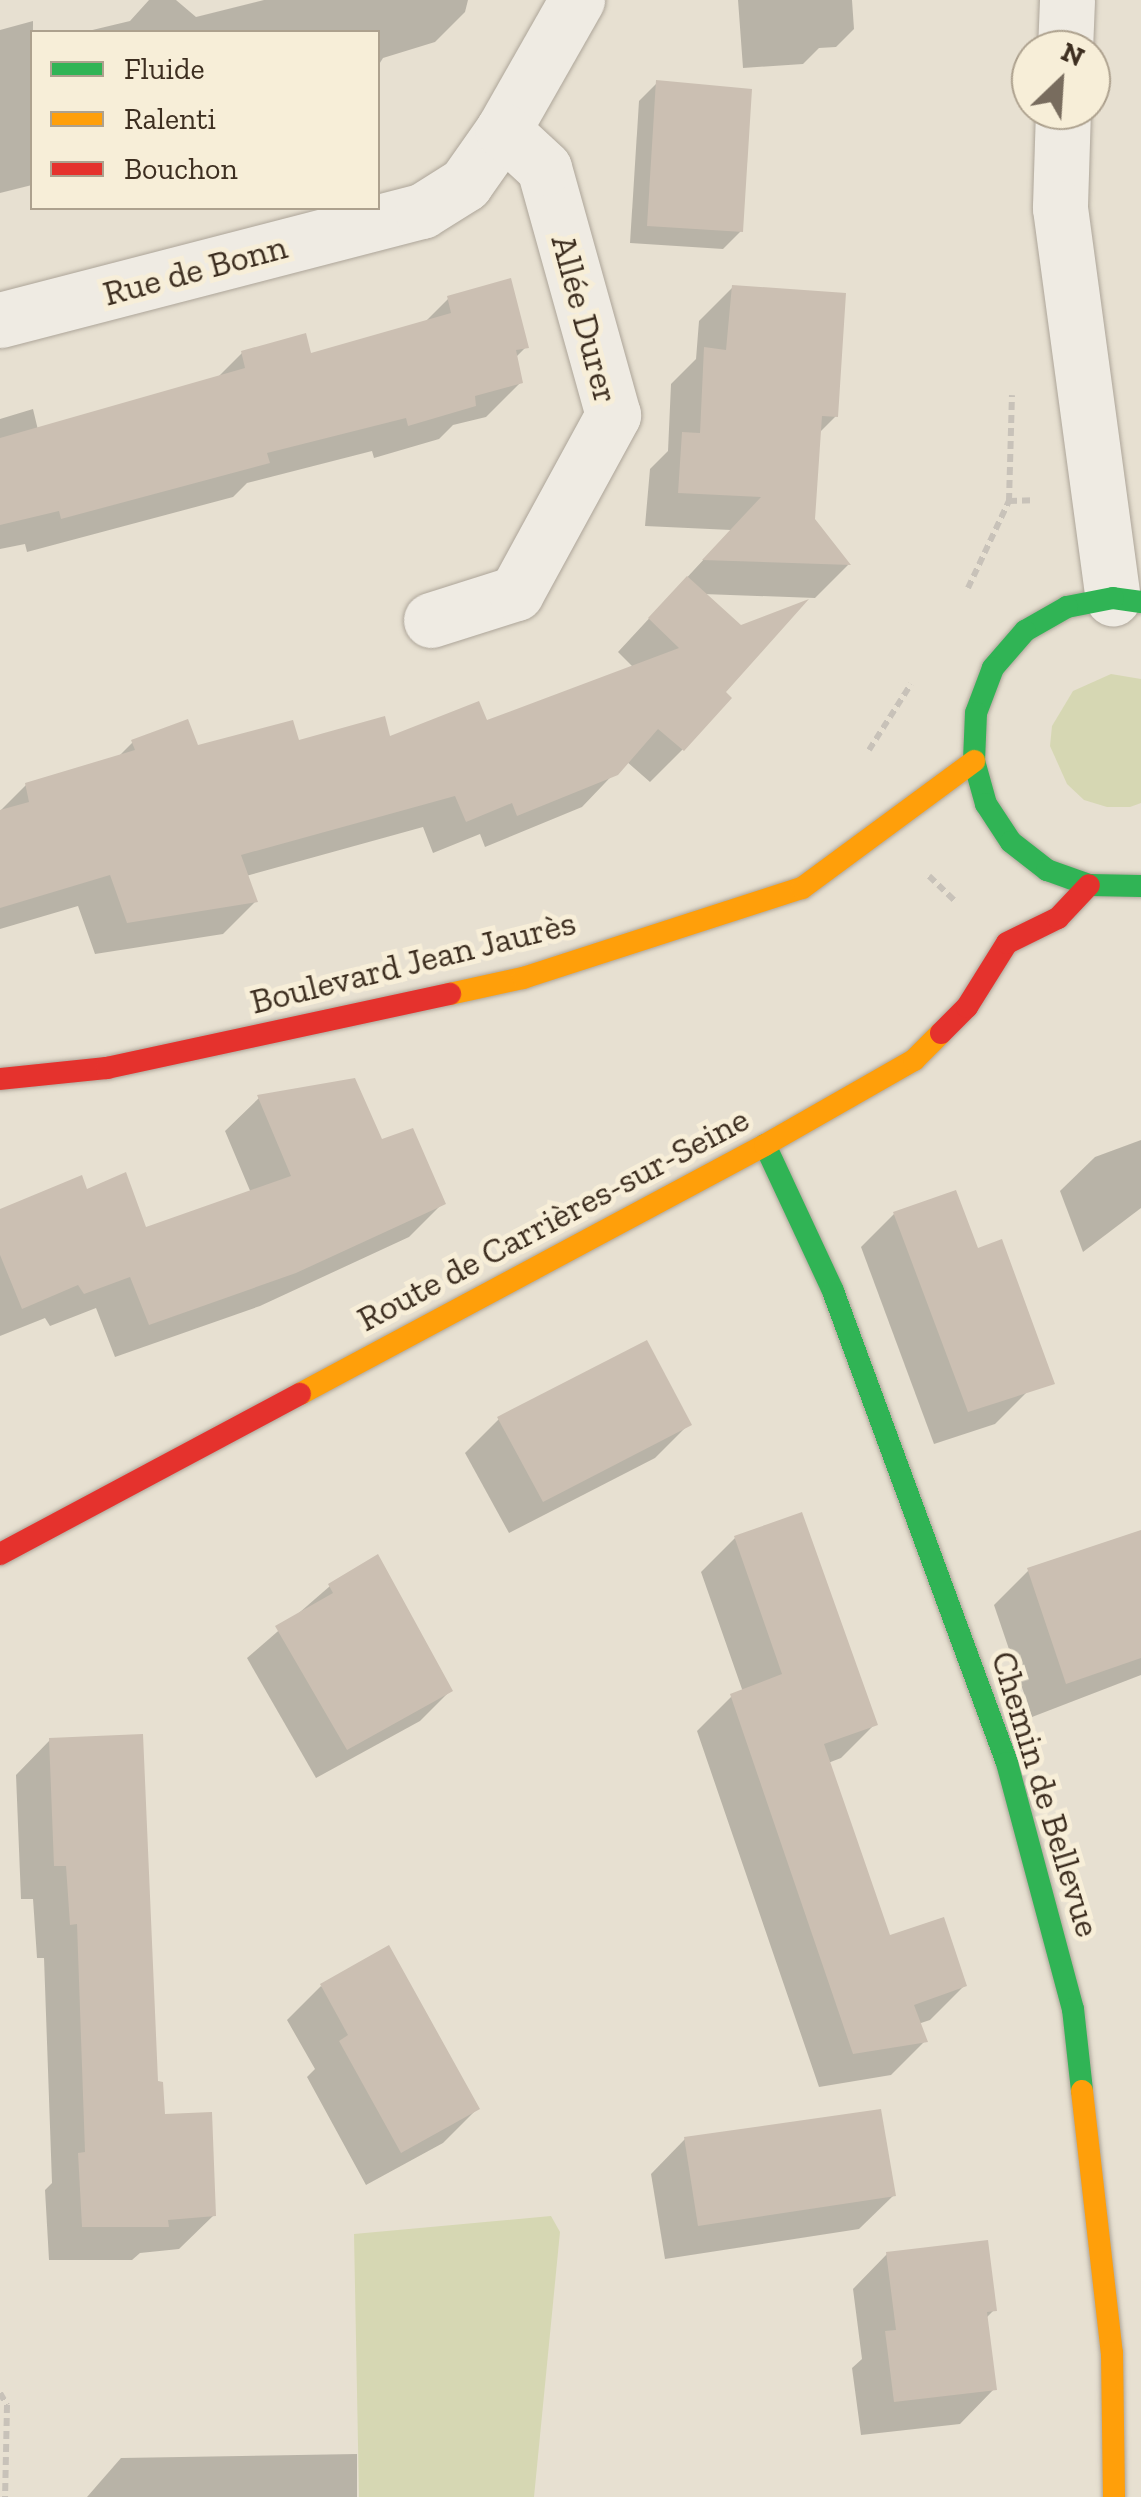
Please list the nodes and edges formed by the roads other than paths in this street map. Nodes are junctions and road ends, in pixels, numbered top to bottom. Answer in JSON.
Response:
{"nodes":[{"id":1,"x":578,"y":0,"type":"edge"},
{"id":2,"x":1067,"y":0,"type":"edge"},
{"id":3,"x":1066,"y":30,"type":"edge"},
{"id":4,"x":503,"y":130,"type":"junction"},
{"id":5,"x":1062,"y":130,"type":"edge"},
{"id":6,"x":0,"y":320,"type":"edge"},
{"id":7,"x":1127,"y":600,"type":"edge"},
{"id":8,"x":431,"y":620,"type":"dead end"},
{"id":9,"x":974,"y":760,"type":"junction"},
{"id":10,"x":1089,"y":886,"type":"junction"},
{"id":11,"x":1141,"y":886,"type":"edge"},
{"id":12,"x":0,"y":1079,"type":"edge"},
{"id":13,"x":765,"y":1145,"type":"junction"},
{"id":14,"x":0,"y":1554,"type":"edge"},
{"id":15,"x":1126,"y":2351,"type":"edge"},
{"id":16,"x":1114,"y":2497,"type":"edge"}],
"edges":[{"from":1,"to":4,"type":"street","name":"Rue de Bonn"},
{"from":2,"to":3,"type":"street"},
{"from":4,"to":6,"type":"street","name":"Rue de Bonn"},
{"from":4,"to":8,"type":"street","name":"Allée Durer"},
{"from":5,"to":7,"type":"street"},
{"from":7,"to":9,"type":"street"},
{"from":9,"to":10,"type":"street"},
{"from":9,"to":12,"type":"street","name":"Boulevard Jean Jaurès"},
{"from":10,"to":11,"type":"street"},
{"from":10,"to":13,"type":"street","name":"Route de Carrières-sur-Seine"},
{"from":13,"to":14,"type":"street","name":"Route de Carrières-sur-Seine"},
{"from":13,"to":15,"type":"street","name":"Chemin de Bellevue"},
{"from":15,"to":16,"type":"street","name":"Chemin de Bellevue"}]}
